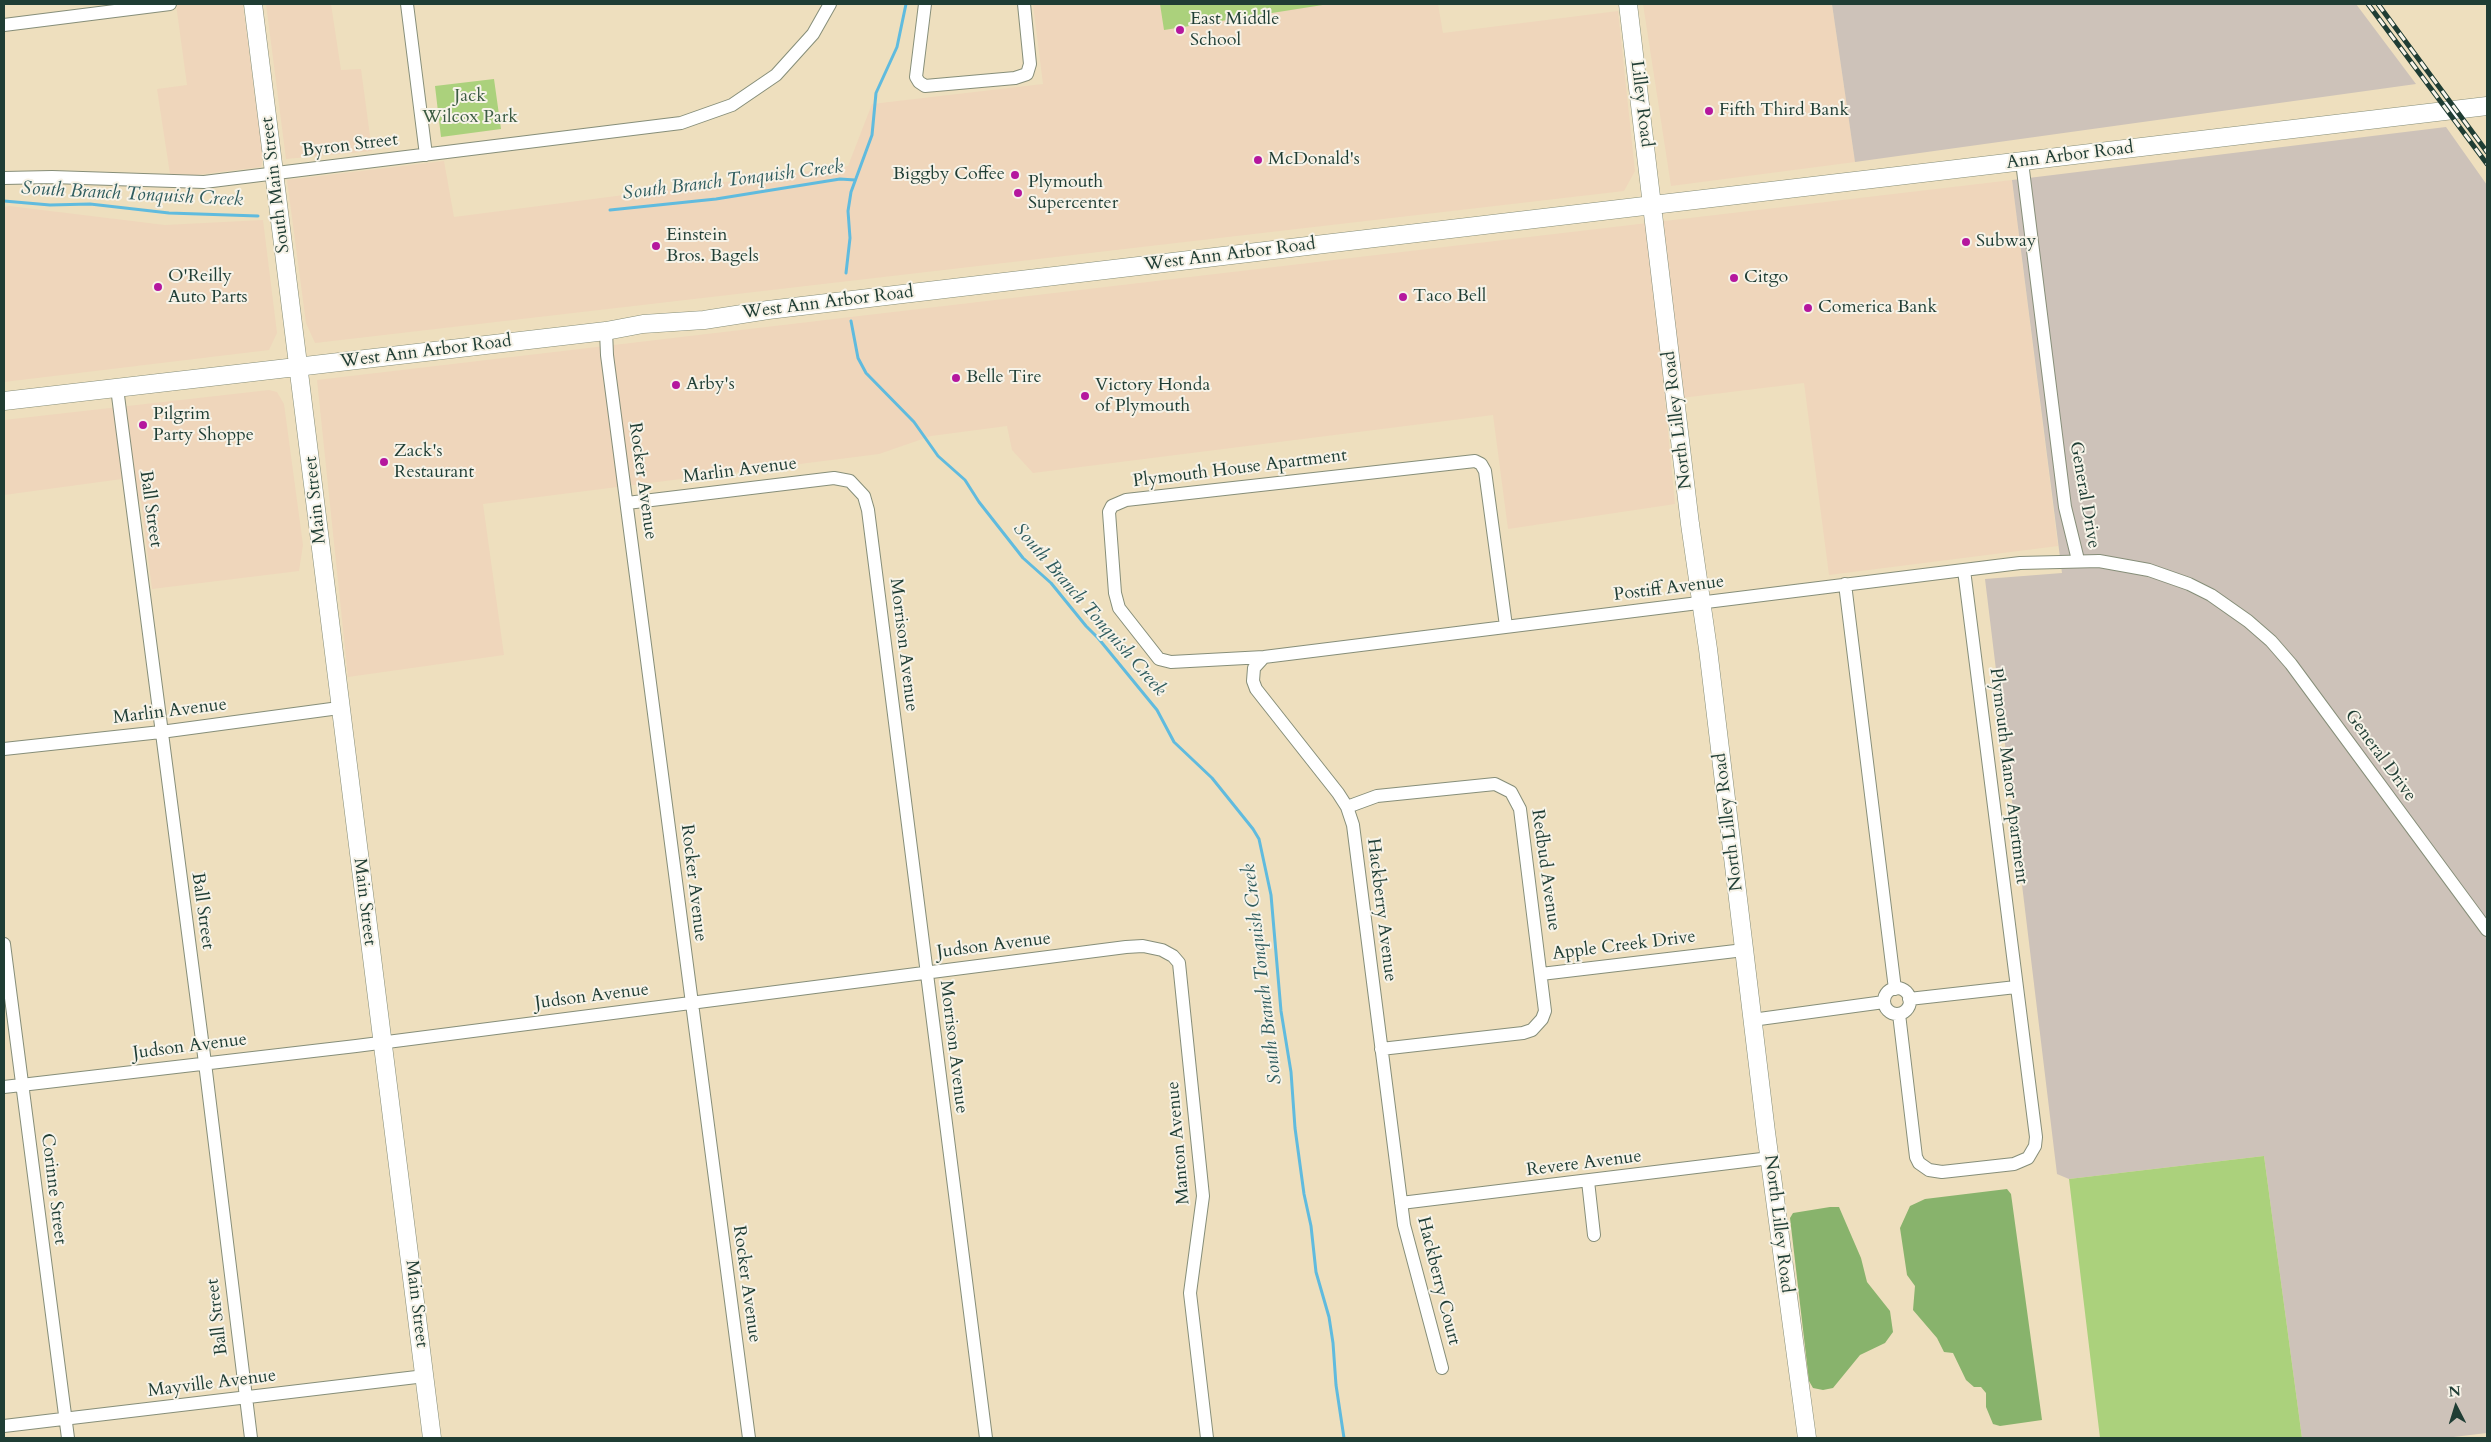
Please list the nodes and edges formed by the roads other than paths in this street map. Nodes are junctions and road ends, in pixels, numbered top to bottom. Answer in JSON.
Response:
{"nodes":[{"id":1,"x":170,"y":4,"type":"edge"},
{"id":2,"x":253,"y":4,"type":"edge"},
{"id":3,"x":407,"y":4,"type":"edge"},
{"id":4,"x":830,"y":4,"type":"edge"},
{"id":5,"x":925,"y":4,"type":"edge"},
{"id":6,"x":1024,"y":4,"type":"edge"},
{"id":7,"x":1628,"y":4,"type":"edge"},
{"id":8,"x":4,"y":25,"type":"edge"},
{"id":9,"x":2487,"y":106,"type":"edge"},
{"id":10,"x":426,"y":155,"type":"junction"},
{"id":11,"x":2022,"y":162,"type":"junction"},
{"id":12,"x":274,"y":174,"type":"junction"},
{"id":13,"x":4,"y":178,"type":"edge"},
{"id":14,"x":1652,"y":205,"type":"junction"},
{"id":15,"x":606,"y":331,"type":"junction"},
{"id":16,"x":300,"y":366,"type":"junction"},
{"id":17,"x":117,"y":388,"type":"junction"},
{"id":18,"x":4,"y":401,"type":"edge"},
{"id":19,"x":856,"y":485,"type":"joint"},
{"id":20,"x":628,"y":503,"type":"junction"},
{"id":21,"x":2078,"y":560,"type":"junction"},
{"id":22,"x":1964,"y":570,"type":"junction"},
{"id":23,"x":1845,"y":584,"type":"junction"},
{"id":24,"x":1701,"y":603,"type":"junction"},
{"id":25,"x":1506,"y":626,"type":"junction"},
{"id":26,"x":1264,"y":657,"type":"junction"},
{"id":27,"x":340,"y":708,"type":"junction"},
{"id":28,"x":161,"y":732,"type":"junction"},
{"id":29,"x":4,"y":750,"type":"edge"},
{"id":30,"x":1347,"y":807,"type":"junction"},
{"id":31,"x":2487,"y":930,"type":"edge"},
{"id":32,"x":4,"y":944,"type":"edge"},
{"id":33,"x":1744,"y":950,"type":"junction"},
{"id":34,"x":1179,"y":963,"type":"joint"},
{"id":35,"x":926,"y":972,"type":"junction"},
{"id":36,"x":1541,"y":974,"type":"junction"},
{"id":37,"x":2016,"y":987,"type":"junction"},
{"id":38,"x":1895,"y":988,"type":"junction"},
{"id":39,"x":1909,"y":999,"type":"junction"},
{"id":40,"x":691,"y":1002,"type":"junction"},
{"id":41,"x":1884,"y":1002,"type":"junction"},
{"id":42,"x":1898,"y":1014,"type":"junction"},
{"id":43,"x":1752,"y":1020,"type":"junction"},
{"id":44,"x":382,"y":1042,"type":"junction"},
{"id":45,"x":1382,"y":1049,"type":"junction"},
{"id":46,"x":205,"y":1063,"type":"junction"},
{"id":47,"x":22,"y":1085,"type":"junction"},
{"id":48,"x":4,"y":1087,"type":"edge"},
{"id":49,"x":1770,"y":1158,"type":"junction"},
{"id":50,"x":1588,"y":1181,"type":"junction"},
{"id":51,"x":1402,"y":1203,"type":"junction"},
{"id":52,"x":1594,"y":1235,"type":"dead end"},
{"id":53,"x":1442,"y":1368,"type":"dead end"},
{"id":54,"x":425,"y":1376,"type":"junction"},
{"id":55,"x":245,"y":1398,"type":"junction"},
{"id":56,"x":65,"y":1419,"type":"junction"},
{"id":57,"x":4,"y":1426,"type":"edge"},
{"id":58,"x":68,"y":1438,"type":"edge"},
{"id":59,"x":250,"y":1438,"type":"edge"},
{"id":60,"x":432,"y":1438,"type":"edge"},
{"id":61,"x":749,"y":1438,"type":"edge"},
{"id":62,"x":986,"y":1438,"type":"edge"},
{"id":63,"x":1207,"y":1438,"type":"edge"},
{"id":64,"x":1807,"y":1438,"type":"edge"}],
"edges":[{"from":1,"to":8,"type":"street"},
{"from":2,"to":12,"type":"main road","name":"South Main Street"},
{"from":3,"to":10,"type":"street"},
{"from":4,"to":10,"type":"street","name":"Byron Street"},
{"from":5,"to":6,"type":"street"},
{"from":7,"to":14,"type":"main road","name":"Lilley Road"},
{"from":9,"to":11,"type":"main road","name":"Ann Arbor Road"},
{"from":10,"to":12,"type":"street","name":"Byron Street"},
{"from":11,"to":14,"type":"main road","name":"Ann Arbor Road"},
{"from":11,"to":21,"type":"street","name":"General Drive"},
{"from":12,"to":13,"type":"street","name":"Byron Street"},
{"from":12,"to":16,"type":"main road","name":"South Main Street"},
{"from":14,"to":15,"type":"main road","name":"West Ann Arbor Road"},
{"from":14,"to":24,"type":"main road","name":"North Lilley Road"},
{"from":15,"to":16,"type":"main road","name":"West Ann Arbor Road"},
{"from":15,"to":20,"type":"street","name":"Rocker Avenue"},
{"from":16,"to":17,"type":"main road","name":"West Ann Arbor Road"},
{"from":16,"to":27,"type":"main road","name":"Main Street"},
{"from":17,"to":18,"type":"main road","name":"West Ann Arbor Road"},
{"from":17,"to":28,"type":"street","name":"Ball Street"},
{"from":19,"to":20,"type":"street","name":"Marlin Avenue"},
{"from":19,"to":35,"type":"street","name":"Morrison Avenue"},
{"from":20,"to":40,"type":"street","name":"Rocker Avenue"},
{"from":21,"to":22,"type":"street","name":"Postiff Avenue"},
{"from":21,"to":31,"type":"street","name":"General Drive"},
{"from":22,"to":23,"type":"street","name":"Postiff Avenue"},
{"from":22,"to":37,"type":"street","name":"Plymouth Manor Apartment"},
{"from":23,"to":24,"type":"street","name":"Postiff Avenue"},
{"from":23,"to":38,"type":"street"},
{"from":24,"to":25,"type":"street","name":"Postiff Avenue"},
{"from":24,"to":33,"type":"main road","name":"North Lilley Road"},
{"from":25,"to":26,"type":"street","name":"Postiff Avenue"},
{"from":25,"to":26,"type":"street","name":"Plymouth House Apartment"},
{"from":26,"to":30,"type":"street","name":"Hackberry Avenue"},
{"from":27,"to":28,"type":"street","name":"Marlin Avenue"},
{"from":27,"to":44,"type":"main road","name":"Main Street"},
{"from":28,"to":29,"type":"street","name":"Marlin Avenue"},
{"from":28,"to":46,"type":"street","name":"Ball Street"},
{"from":30,"to":36,"type":"street","name":"Redbud Avenue"},
{"from":30,"to":45,"type":"street","name":"Hackberry Avenue"},
{"from":32,"to":47,"type":"street","name":"Corinne Street"},
{"from":33,"to":36,"type":"street","name":"Apple Creek Drive"},
{"from":33,"to":43,"type":"main road","name":"North Lilley Road"},
{"from":34,"to":35,"type":"street","name":"Judson Avenue"},
{"from":34,"to":63,"type":"street","name":"Manton Avenue"},
{"from":35,"to":40,"type":"street","name":"Judson Avenue"},
{"from":35,"to":62,"type":"street","name":"Morrison Avenue"},
{"from":36,"to":45,"type":"street","name":"Apple Creek Drive"},
{"from":37,"to":39,"type":"street"},
{"from":37,"to":42,"type":"street","name":"Plymouth Manor Apartment"},
{"from":38,"to":39,"type":"street"},
{"from":38,"to":41,"type":"street"},
{"from":39,"to":42,"type":"street"},
{"from":40,"to":44,"type":"street","name":"Judson Avenue"},
{"from":40,"to":61,"type":"street","name":"Rocker Avenue"},
{"from":41,"to":42,"type":"street"},
{"from":41,"to":43,"type":"street"},
{"from":43,"to":49,"type":"main road","name":"North Lilley Road"},
{"from":44,"to":46,"type":"street","name":"Judson Avenue"},
{"from":44,"to":54,"type":"main road","name":"Main Street"},
{"from":45,"to":51,"type":"street","name":"Hackberry Avenue"},
{"from":46,"to":47,"type":"street","name":"Judson Avenue"},
{"from":46,"to":55,"type":"street","name":"Ball Street"},
{"from":47,"to":48,"type":"street","name":"Judson Avenue"},
{"from":47,"to":56,"type":"street","name":"Corinne Street"},
{"from":49,"to":50,"type":"street","name":"Revere Avenue"},
{"from":49,"to":64,"type":"main road","name":"North Lilley Road"},
{"from":50,"to":51,"type":"street","name":"Revere Avenue"},
{"from":50,"to":52,"type":"street"},
{"from":51,"to":53,"type":"street","name":"Hackberry Court"},
{"from":54,"to":55,"type":"street","name":"Mayville Avenue"},
{"from":54,"to":60,"type":"main road","name":"Main Street"},
{"from":55,"to":56,"type":"street","name":"Mayville Avenue"},
{"from":55,"to":59,"type":"street","name":"Ball Street"},
{"from":56,"to":57,"type":"street","name":"Mayville Avenue"},
{"from":56,"to":58,"type":"street","name":"Corinne Street"}]}
